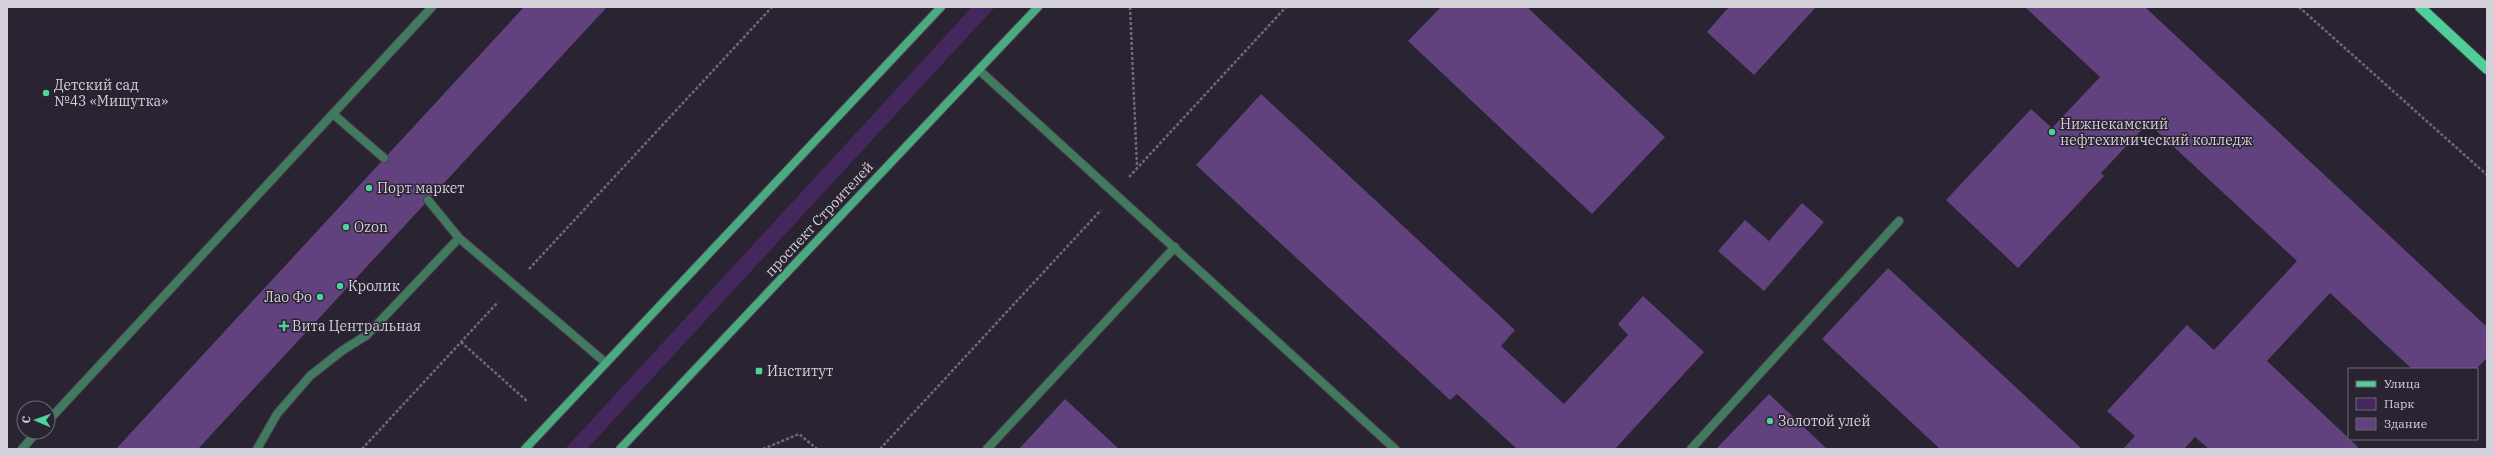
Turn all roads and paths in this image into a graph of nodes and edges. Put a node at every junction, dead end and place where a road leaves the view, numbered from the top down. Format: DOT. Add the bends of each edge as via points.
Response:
graph roads {
  1 [pos="432,7"];
  2 [pos="772,7"];
  3 [pos="941,7"];
  4 [pos="1038,7"];
  5 [pos="1130,7"];
  6 [pos="1286,7"];
  7 [pos="2299,7"];
  8 [pos="2420,7"];
  9 [pos="2487,69"];
  10 [pos="979,70"];
  11 [pos="333,114"];
  12 [pos="384,158"];
  13 [pos="1137,167"];
  14 [pos="2487,175"];
  15 [pos="1116,194"];
  16 [pos="428,200"];
  17 [pos="1899,221"];
  18 [pos="459,238"];
  19 [pos="1175,247"];
  20 [pos="514,285"];
  21 [pos="461,342"];
  22 [pos="606,363"];
  23 [pos="528,402"];
  24 [pos="56,412"];
  25 [pos="30,440"];
  26 [pos="22,449"];
  27 [pos="257,449"];
  28 [pos="362,449"];
  29 [pos="525,449"];
  30 [pos="620,449"];
  31 [pos="763,449"];
  32 [pos="818,449"];
  33 [pos="880,449"];
  34 [pos="987,449"];
  35 [pos="1394,449"];
  36 [pos="1691,449"];
  1 -- 11 [label="lane"];
  2 -- 20 [label="path"];
  3 -- 22 [label="main road"];
  4 -- 10 [label="main road, проспект Строителей"];
  5 -- 13 [label="path"];
  6 -- 13 [label="path"];
  7 -- 14 [label="path"];
  8 -- 9 [label="main road"];
  10 -- 15 [label="lane"];
  10 -- 30 [label="main road, проспект Строителей"];
  11 -- 12 [label="lane"];
  11 -- 24 [label="lane"];
  13 -- 15 [label="path"];
  15 -- 19 [label="lane"];
  15 -- 33 [label="path"];
  16 -- 18 [label="lane"];
  17 -- 36 [label="lane"];
  18 -- 20 [label="lane"];
  18 -- 27 [label="lane" via="367,335 310,376 277,414"];
  19 -- 34 [label="lane"];
  19 -- 35 [label="lane"];
  20 -- 21 [label="path"];
  20 -- 22 [label="lane"];
  21 -- 23 [label="path"];
  21 -- 28 [label="path"];
  22 -- 29 [label="main road"];
  25 -- 26 [label="lane"];
  31 -- 32 [label="path" via="799,434"];
}
